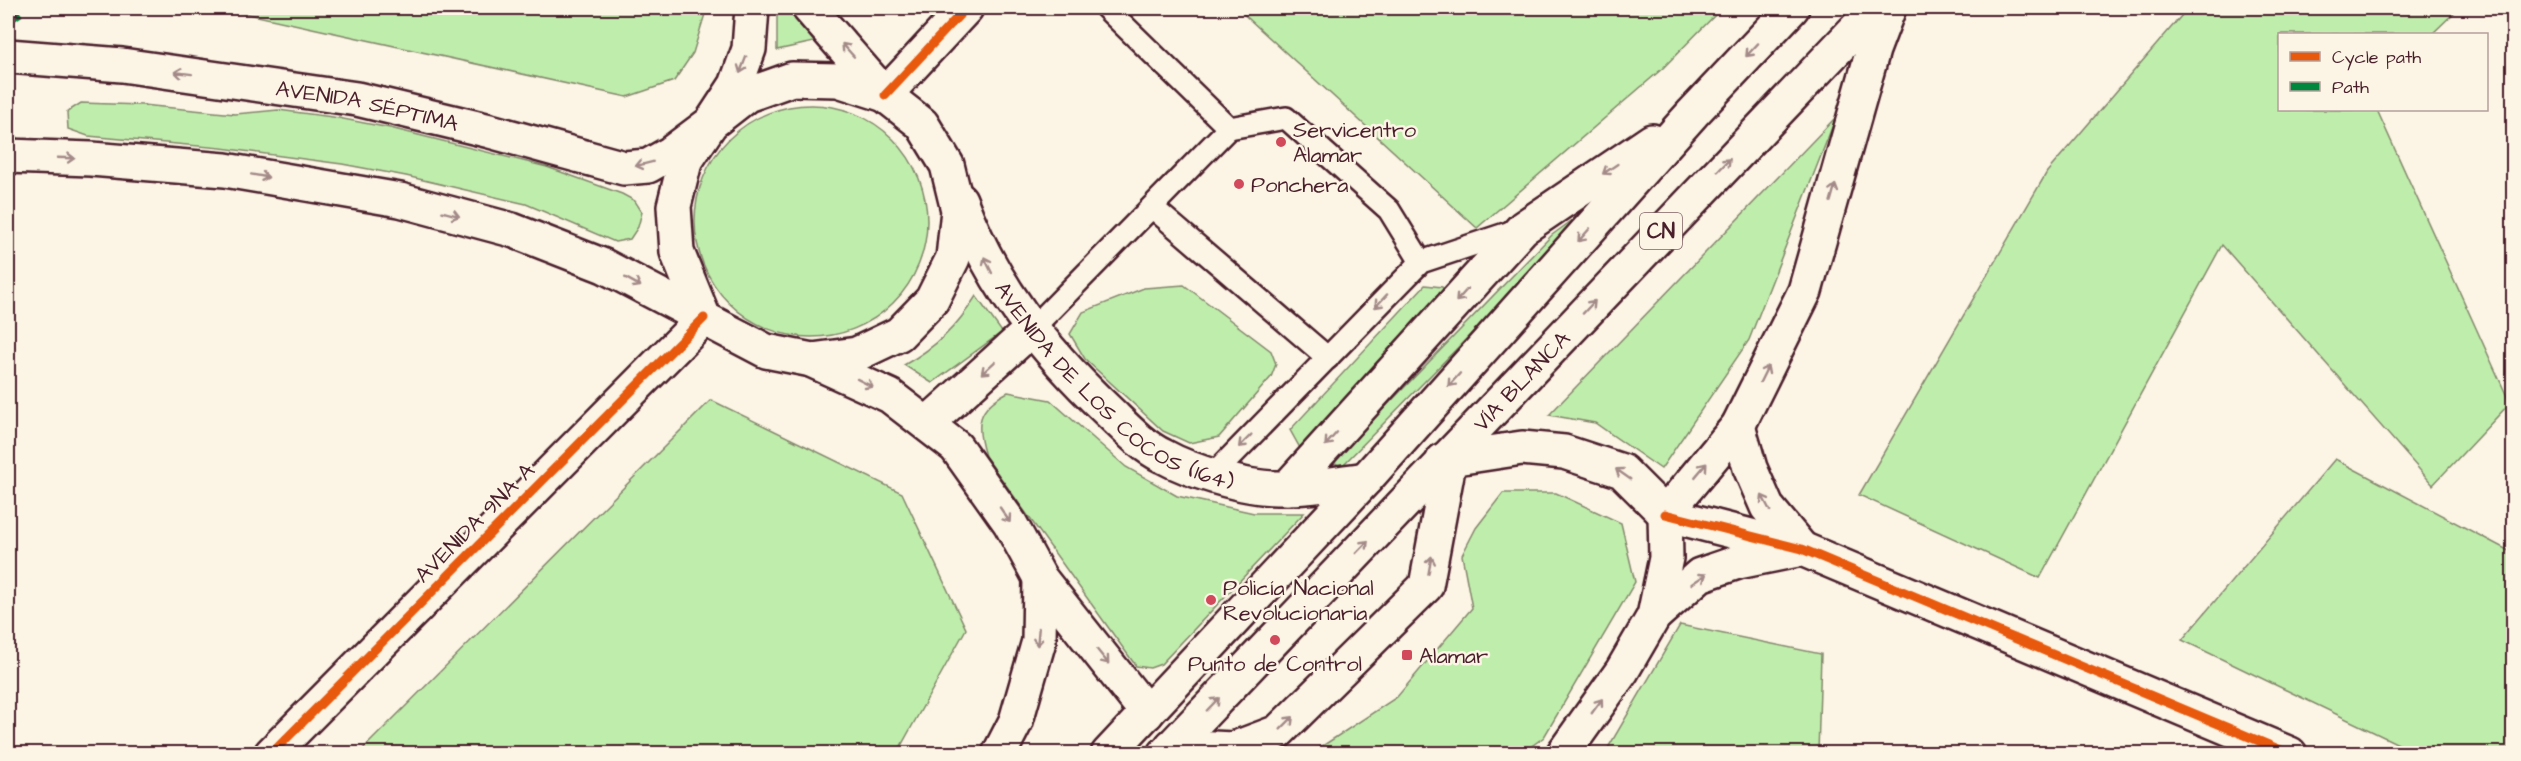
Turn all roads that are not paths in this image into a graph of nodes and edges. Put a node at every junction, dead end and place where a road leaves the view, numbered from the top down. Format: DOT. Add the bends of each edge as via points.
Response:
graph roads {
  1 [pos="752,8"];
  2 [pos="809,8"];
  3 [pos="966,8"];
  4 [pos="1106,8"];
  5 [pos="1792,8"];
  6 [pos="1876,8"];
  7 [pos="1889,8"];
  8 [pos="8,56"];
  9 [pos="885,95"];
  10 [pos="1693,113"];
  11 [pos="711,123"];
  12 [pos="1229,128"];
  13 [pos="8,156"];
  14 [pos="947,165"];
  15 [pos="1152,207"];
  16 [pos="1523,228"];
  17 [pos="1421,262"];
  18 [pos="704,318"];
  19 [pos="1032,329"];
  20 [pos="1328,358"];
  21 [pos="812,360"];
  22 [pos="928,423"];
  23 [pos="1738,426"];
  24 [pos="1450,458"];
  25 [pos="1212,476"];
  26 [pos="1366,479"];
  27 [pos="1287,488"];
  28 [pos="1665,514"];
  29 [pos="1802,549"];
  30 [pos="1040,578"];
  31 [pos="1654,616"];
  32 [pos="1147,713"];
  33 [pos="1173,751"];
  34 [pos="271,753"];
  35 [pos="999,753"];
  36 [pos="1108,753"];
  37 [pos="1563,753"];
  38 [pos="2289,753"];
  1 -- 11 [label="main road, one-way" via="749,49 736,85"];
  9 -- 2 [label="main road, one-way"];
  3 -- 9 [label="main road"];
  4 -- 12 [label="lane"];
  5 -- 10 [label="main road, CN, one-way"];
  24 -- 6 [label="main road, VÍA BLANCA / CN, one-way" via="1601,294"];
  23 -- 7 [label="main road, one-way" via="1805,291 1873,50"];
  11 -- 8 [label="main road, AVENIDA SÉPTIMA, one-way" via="648,166 624,168 357,99 122,65"];
  9 -- 11 [label="main road, AVENIDA SÉPTIMA" via="838,80 792,79 747,95"];
  9 -- 14 [label="main road" via="922,124"];
  10 -- 16 [label="main road, one-way"];
  10 -- 26 [label="main road, CN, one-way"];
  11 -- 18 [label="main road" via="686,162 674,206 677,252"];
  12 -- 15 [label="lane"];
  12 -- 17 [label="lane" via="1286,118 1389,210"];
  13 -- 18 [label="main road, one-way" via="225,170 400,201 512,230 604,266"];
  19 -- 14 [label="main road, AVENIDA DE LOS COCOS (164), one-way" via="992,273"];
  14 -- 21 [label="main road" via="958,210 952,258 932,300 899,334 857,354"];
  15 -- 19 [label="lane"];
  15 -- 20 [label="lane"];
  16 -- 17 [label="lane"];
  16 -- 27 [label="main road, one-way"];
  17 -- 20 [label="lane, one-way"];
  18 -- 21 [label="main road" via="766,351"];
  18 -- 34 [label="main road, AVENIDA 9NA A"];
  19 -- 22 [label="main road, one-way"];
  19 -- 25 [label="main road, AVENIDA DE LOS COCOS (164)" via="1064,369 1126,428 1162,456"];
  20 -- 25 [label="lane, one-way"];
  21 -- 22 [label="main road, one-way" via="890,396"];
  22 -- 30 [label="main road, one-way" via="956,447 980,479"];
  28 -- 23 [label="main road, one-way"];
  29 -- 23 [label="main road, one-way" via="1767,507"];
  24 -- 26 [label="main road, AVENIDA DE LOS COCOS (164)" via="1410,474"];
  28 -- 24 [label="main road, one-way" via="1622,471 1564,452 1522,448"];
  33 -- 24 [label="main road, VÍA BLANCA / CN, one-way"];
  33 -- 24 [label="main road, one-way" via="1233,749 1278,732 1426,586"];
  25 -- 27 [label="main road, AVENIDA DE LOS COCOS (164)"];
  26 -- 27 [label="main road, AVENIDA DE LOS COCOS (164)"];
  26 -- 32 [label="main road, CN"];
  28 -- 29 [label="main road"];
  28 -- 31 [label="main road" via="1666,558"];
  31 -- 29 [label="main road, one-way" via="1700,575 1738,562"];
  29 -- 38 [label="main road"];
  30 -- 32 [label="main road, one-way"];
  30 -- 35 [label="main road, one-way" via="1039,641 1016,721"];
  37 -- 31 [label="main road, one-way" via="1622,671"];
  32 -- 33 [label="main road"];
  32 -- 36 [label="main road, CN"];
}
